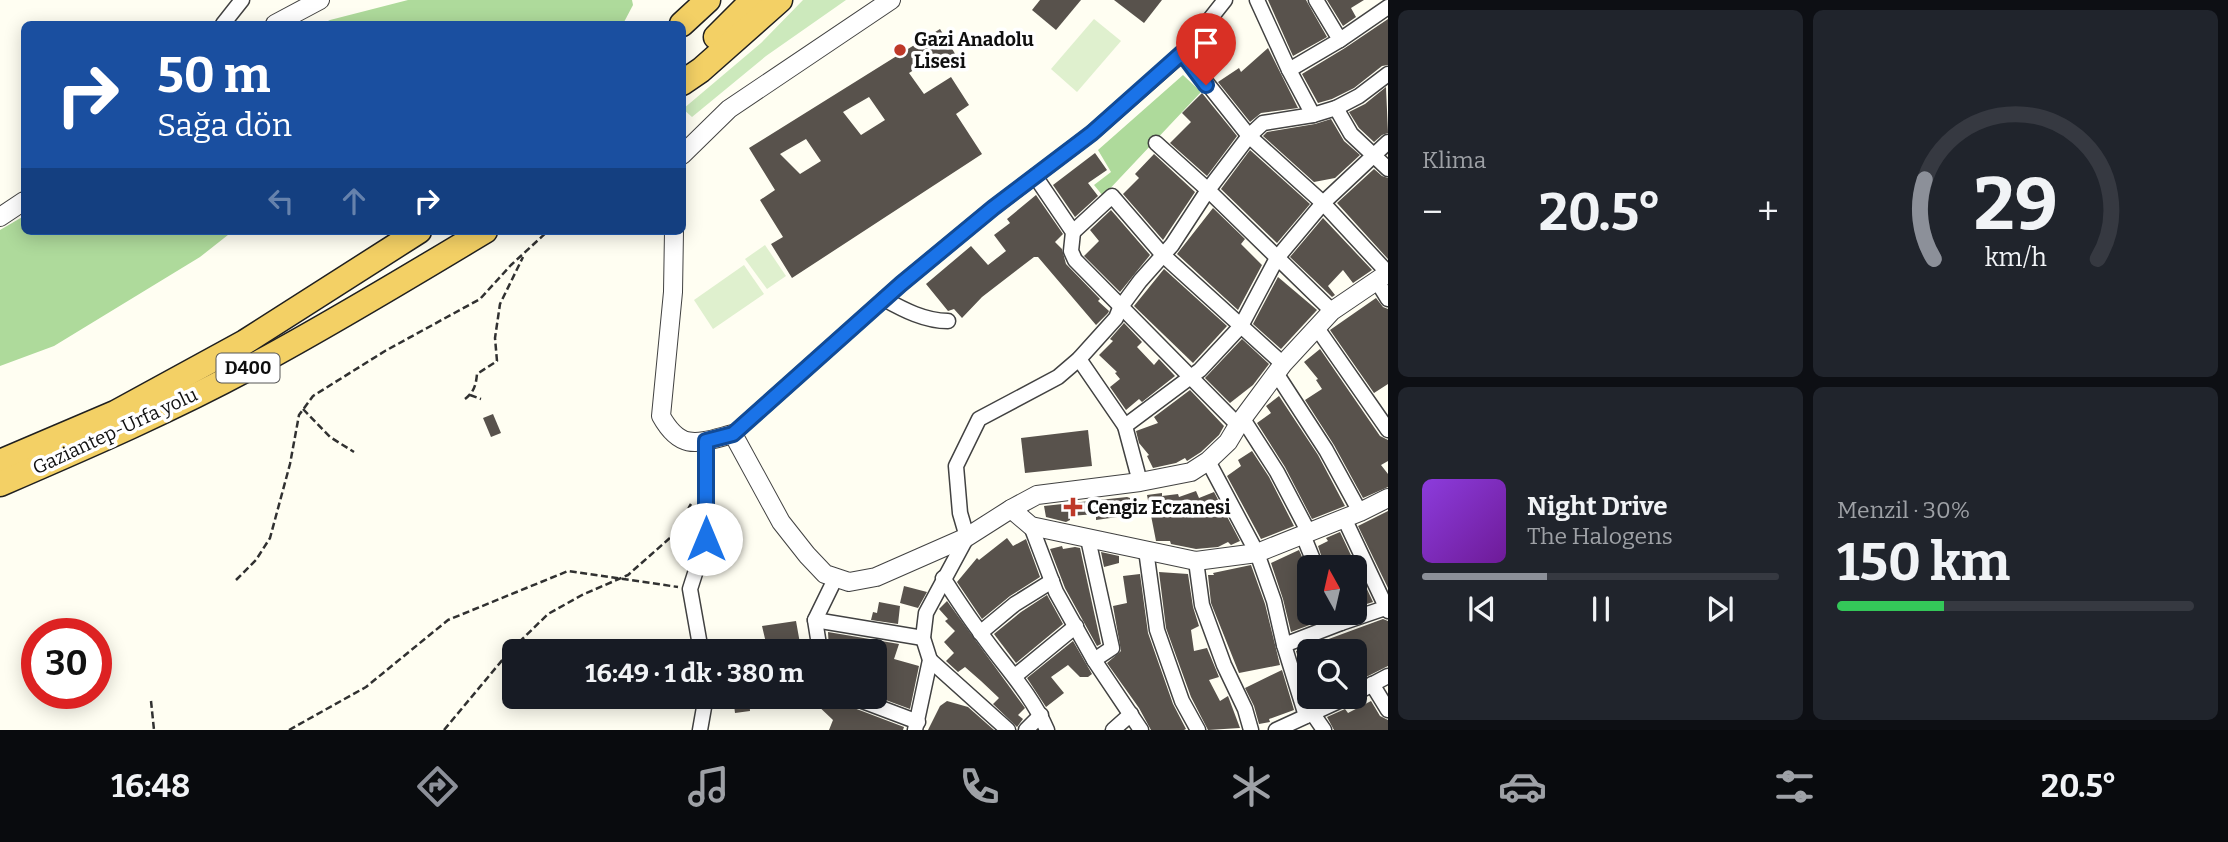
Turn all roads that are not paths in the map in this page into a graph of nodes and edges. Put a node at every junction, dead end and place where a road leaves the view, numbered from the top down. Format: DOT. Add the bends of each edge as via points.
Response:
graph roads {
  1 [pos="242,0"];
  2 [pos="320,0"];
  3 [pos="708,0"];
  4 [pos="753,0"];
  5 [pos="780,0"];
  6 [pos="891,0"];
  7 [pos="1225,0"];
  8 [pos="1257,0"];
  9 [pos="1316,0"];
  10 [pos="1383,6"];
  11 [pos="225,21"];
  12 [pos="281,21"];
  13 [pos="685,21"];
  14 [pos="1340,40"];
  15 [pos="1182,53"];
  16 [pos="686,66"];
  17 [pos="1289,71"];
  18 [pos="1388,74"];
  19 [pos="686,80"];
  20 [pos="1336,108"];
  21 [pos="1313,115"];
  22 [pos="1250,136"];
  23 [pos="1388,142"];
  24 [pos="1156,143"];
  25 [pos="686,151"];
  26 [pos="1374,155"];
  27 [pos="1388,169"];
  28 [pos="1035,176"];
  29 [pos="1208,190"];
  30 [pos="21,203"];
  31 [pos="1323,203"];
  32 [pos="0,217"];
  33 [pos="1073,232"];
  34 [pos="413,235"];
  35 [pos="478,235"];
  36 [pos="674,235"];
  37 [pos="1163,255"];
  38 [pos="1277,258"];
  39 [pos="1384,276"];
  40 [pos="884,299"];
  41 [pos="1388,299"];
  42 [pos="1120,308"];
  43 [pos="1332,311"];
  44 [pos="948,321"];
  45 [pos="1241,326"];
  46 [pos="1317,328"];
  47 [pos="1079,359"];
  48 [pos="1279,369"];
  49 [pos="1192,378"];
  50 [pos="1240,422"];
  51 [pos="1125,426"];
  52 [pos="1388,430"];
  53 [pos="733,434"];
  54 [pos="706,441"];
  55 [pos="1208,461"];
  56 [pos="0,462"];
  57 [pos="706,481"];
  58 [pos="1140,482"];
  59 [pos="0,484"];
  60 [pos="1388,498"];
  61 [pos="1011,509"];
  62 [pos="1352,515"];
  63 [pos="1031,526"];
  64 [pos="1306,534"];
  65 [pos="967,537"];
  66 [pos="1088,539"];
  67 [pos="1146,550"];
  68 [pos="1256,553"];
  69 [pos="1312,555"];
  70 [pos="1196,561"];
  71 [pos="836,577"];
  72 [pos="943,578"];
  73 [pos="1052,581"];
  74 [pos="1387,609"];
  75 [pos="1367,613"];
  76 [pos="816,620"];
  77 [pos="1324,625"];
  78 [pos="1076,626"];
  79 [pos="980,633"];
  80 [pos="923,638"];
  81 [pos="699,639"];
  82 [pos="818,639"];
  83 [pos="1284,645"];
  84 [pos="930,660"];
  85 [pos="1094,660"];
  86 [pos="1015,676"];
  87 [pos="1388,676"];
  88 [pos="1372,684"];
  89 [pos="1367,687"];
  90 [pos="704,709"];
  91 [pos="878,709"];
  92 [pos="1323,709"];
  93 [pos="1388,710"];
  94 [pos="1131,714"];
  95 [pos="1041,715"];
  96 [pos="1310,715"];
  97 [pos="917,726"];
  98 [pos="700,730"];
  99 [pos="1008,730"];
  100 [pos="1026,730"];
  101 [pos="1047,730"];
  102 [pos="1113,730"];
  103 [pos="1141,730"];
  104 [pos="1198,730"];
  105 [pos="1251,730"];
  106 [pos="1276,730"];
  107 [pos="1324,730"];
  1 -- 11 [label="street"];
  2 -- 12 [label="street"];
  3 -- 13 [label="highway"];
  4 -- 16 [label="highway"];
  5 -- 19 [label="highway"];
  6 -- 25 [label="street" via="729,109"];
  7 -- 15 [label="street"];
  8 -- 17 [label="street"];
  9 -- 14 [label="street"];
  10 -- 14 [label="street"];
  14 -- 17 [label="street"];
  15 -- 22 [label="street"];
  15 -- 28 [label="street" via="1092,133"];
  17 -- 21 [label="street"];
  18 -- 20 [label="street"];
  20 -- 21 [label="street"];
  20 -- 26 [label="street" via="1352,134"];
  21 -- 22 [label="street" via="1263,124"];
  22 -- 29 [label="street"];
  22 -- 31 [label="street"];
  23 -- 26 [label="street"];
  24 -- 29 [label="street"];
  26 -- 27 [label="street"];
  26 -- 31 [label="street"];
  28 -- 33 [label="street"];
  28 -- 40 [label="street"];
  29 -- 37 [label="street"];
  29 -- 38 [label="street"];
  30 -- 32 [label="street"];
  31 -- 38 [label="street"];
  31 -- 39 [label="street"];
  33 -- 37 [label="street" via="1112,197"];
  33 -- 42 [label="street" via="1075,260"];
  34 -- 56 [label="highway, Gaziantep-Urfa yolu / D400" via="233,349 115,413"];
  35 -- 59 [label="highway, Gaziantep-Urfa yolu / D400" via="258,363 124,431"];
  36 -- 54 [label="street" via="661,416 670,433 691,443"];
  37 -- 42 [label="street"];
  37 -- 45 [label="street"];
  38 -- 43 [label="street"];
  38 -- 45 [label="street"];
  39 -- 41 [label="street"];
  39 -- 43 [label="street"];
  40 -- 44 [label="street" via="908,312"];
  40 -- 53 [label="street"];
  42 -- 47 [label="street"];
  42 -- 49 [label="street"];
  43 -- 46 [label="street"];
  45 -- 48 [label="street"];
  45 -- 49 [label="street"];
  46 -- 48 [label="street"];
  46 -- 52 [label="street"];
  47 -- 51 [label="street"];
  47 -- 65 [label="street" via="1058,377 979,419 956,466"];
  48 -- 50 [label="street"];
  48 -- 62 [label="street" via="1326,450"];
  49 -- 50 [label="street"];
  49 -- 51 [label="street"];
  50 -- 55 [label="street"];
  50 -- 64 [label="street" via="1277,472"];
  51 -- 58 [label="street"];
  53 -- 54 [label="street"];
  53 -- 71 [label="street" via="781,522 816,564"];
  54 -- 57 [label="street"];
  54 -- 81 [label="street" via="706,539 690,589"];
  55 -- 58 [label="street" via="1191,472"];
  55 -- 68 [label="street"];
  58 -- 61 [label="street" via="1037,495"];
  60 -- 62 [label="street"];
  61 -- 63 [label="street"];
  61 -- 65 [label="street"];
  62 -- 64 [label="street"];
  62 -- 74 [label="street"];
  63 -- 66 [label="street"];
  63 -- 73 [label="street"];
  64 -- 68 [label="street"];
  64 -- 69 [label="street"];
  65 -- 71 [label="street" via="876,577 849,582"];
  65 -- 72 [label="street"];
  66 -- 67 [label="street"];
  66 -- 85 [label="street" via="1112,648"];
  67 -- 70 [label="street"];
  67 -- 104 [label="street" via="1157,630 1182,701"];
  68 -- 70 [label="street"];
  68 -- 83 [label="street"];
  70 -- 105 [label="street" via="1202,605"];
  71 -- 76 [label="street"];
  72 -- 79 [label="street"];
  72 -- 80 [label="street" via="926,613"];
  73 -- 78 [label="street"];
  73 -- 79 [label="street"];
  74 -- 75 [label="street"];
  76 -- 80 [label="street"];
  76 -- 82 [label="street"];
  77 -- 83 [label="street"];
  78 -- 85 [label="street"];
  78 -- 86 [label="street"];
  79 -- 86 [label="street"];
  80 -- 84 [label="street"];
  83 -- 96 [label="street"];
  84 -- 97 [label="street"];
  84 -- 99 [label="street"];
  85 -- 94 [label="street"];
  86 -- 95 [label="street"];
  87 -- 88 [label="street"];
  88 -- 89 [label="street"];
  88 -- 93 [label="street"];
  90 -- 98 [label="street"];
  91 -- 97 [label="street"];
  92 -- 96 [label="street"];
  94 -- 102 [label="street"];
  94 -- 103 [label="street"];
  95 -- 100 [label="street"];
  95 -- 101 [label="street"];
  96 -- 106 [label="street"];
  96 -- 107 [label="street"];
}
